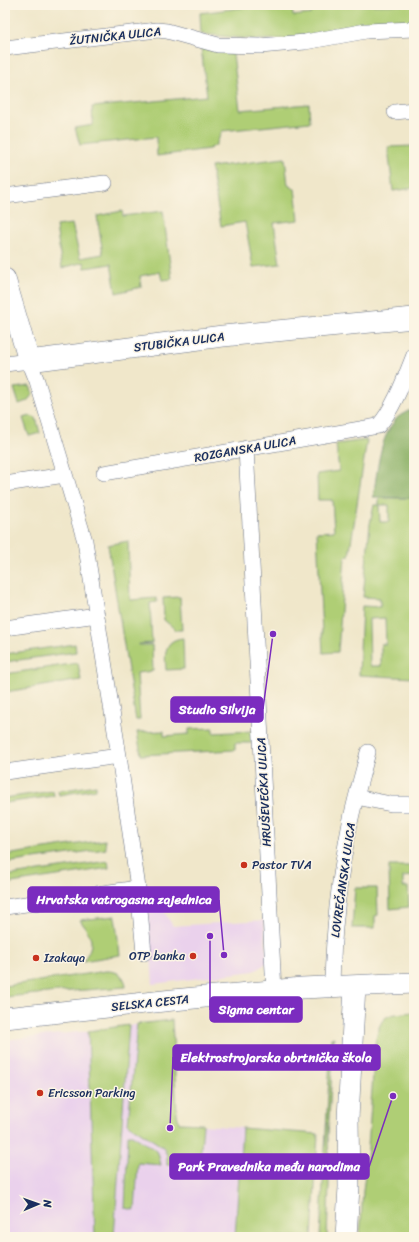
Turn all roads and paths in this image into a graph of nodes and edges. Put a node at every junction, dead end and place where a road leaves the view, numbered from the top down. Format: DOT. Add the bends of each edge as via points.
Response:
graph roads {
  1 [pos="414,29"];
  2 [pos="5,48"];
  3 [pos="414,110"];
  4 [pos="395,112"];
  5 [pos="105,183"];
  6 [pos="5,196"];
  7 [pos="5,279"];
  8 [pos="414,318"];
  9 [pos="414,355"];
  10 [pos="29,361"];
  11 [pos="5,364"];
  12 [pos="246,448"];
  13 [pos="104,473"];
  14 [pos="65,475"];
  15 [pos="5,484"];
  16 [pos="96,615"];
  17 [pos="5,628"];
  18 [pos="368,752"];
  19 [pos="119,756"];
  20 [pos="5,772"];
  21 [pos="356,797"];
  22 [pos="414,804"];
  23 [pos="138,888"];
  24 [pos="5,907"];
  25 [pos="144,953"];
  26 [pos="414,983"];
  27 [pos="355,986"];
  28 [pos="332,987"];
  29 [pos="274,991"];
  30 [pos="5,1018"];
  31 [pos="346,1237"];
  1 -- 2 [label="street, ŽUTNIČKA ULICA" via="366,32 260,46 218,45 157,30"];
  3 -- 4 [label="street"];
  5 -- 6 [label="street"];
  7 -- 10 [label="street"];
  8 -- 10 [label="street, STUBIČKA ULICA" via="223,336"];
  9 -- 12 [label="street, ROZGANSKA ULICA" via="384,419 378,426"];
  10 -- 11 [label="street"];
  10 -- 14 [label="street"];
  12 -- 13 [label="street, ROZGANSKA ULICA"];
  12 -- 29 [label="street, HRUŠEVEČKA ULICA"];
  14 -- 15 [label="street"];
  14 -- 16 [label="street" via="85,541"];
  16 -- 17 [label="street"];
  16 -- 19 [label="street"];
  18 -- 21 [label="street, LOVREČANSKA ULICA"];
  19 -- 20 [label="street"];
  19 -- 23 [label="street"];
  21 -- 22 [label="street" via="391,804"];
  21 -- 28 [label="street, LOVREČANSKA ULICA" via="342,867"];
  23 -- 24 [label="street"];
  23 -- 25 [label="street"];
  26 -- 27 [label="street, SELSKA CESTA"];
  27 -- 28 [label="street, SELSKA CESTA"];
  27 -- 31 [label="street" via="348,1118 349,1187"];
  28 -- 29 [label="street, SELSKA CESTA"];
  29 -- 30 [label="street, SELSKA CESTA"];
}
